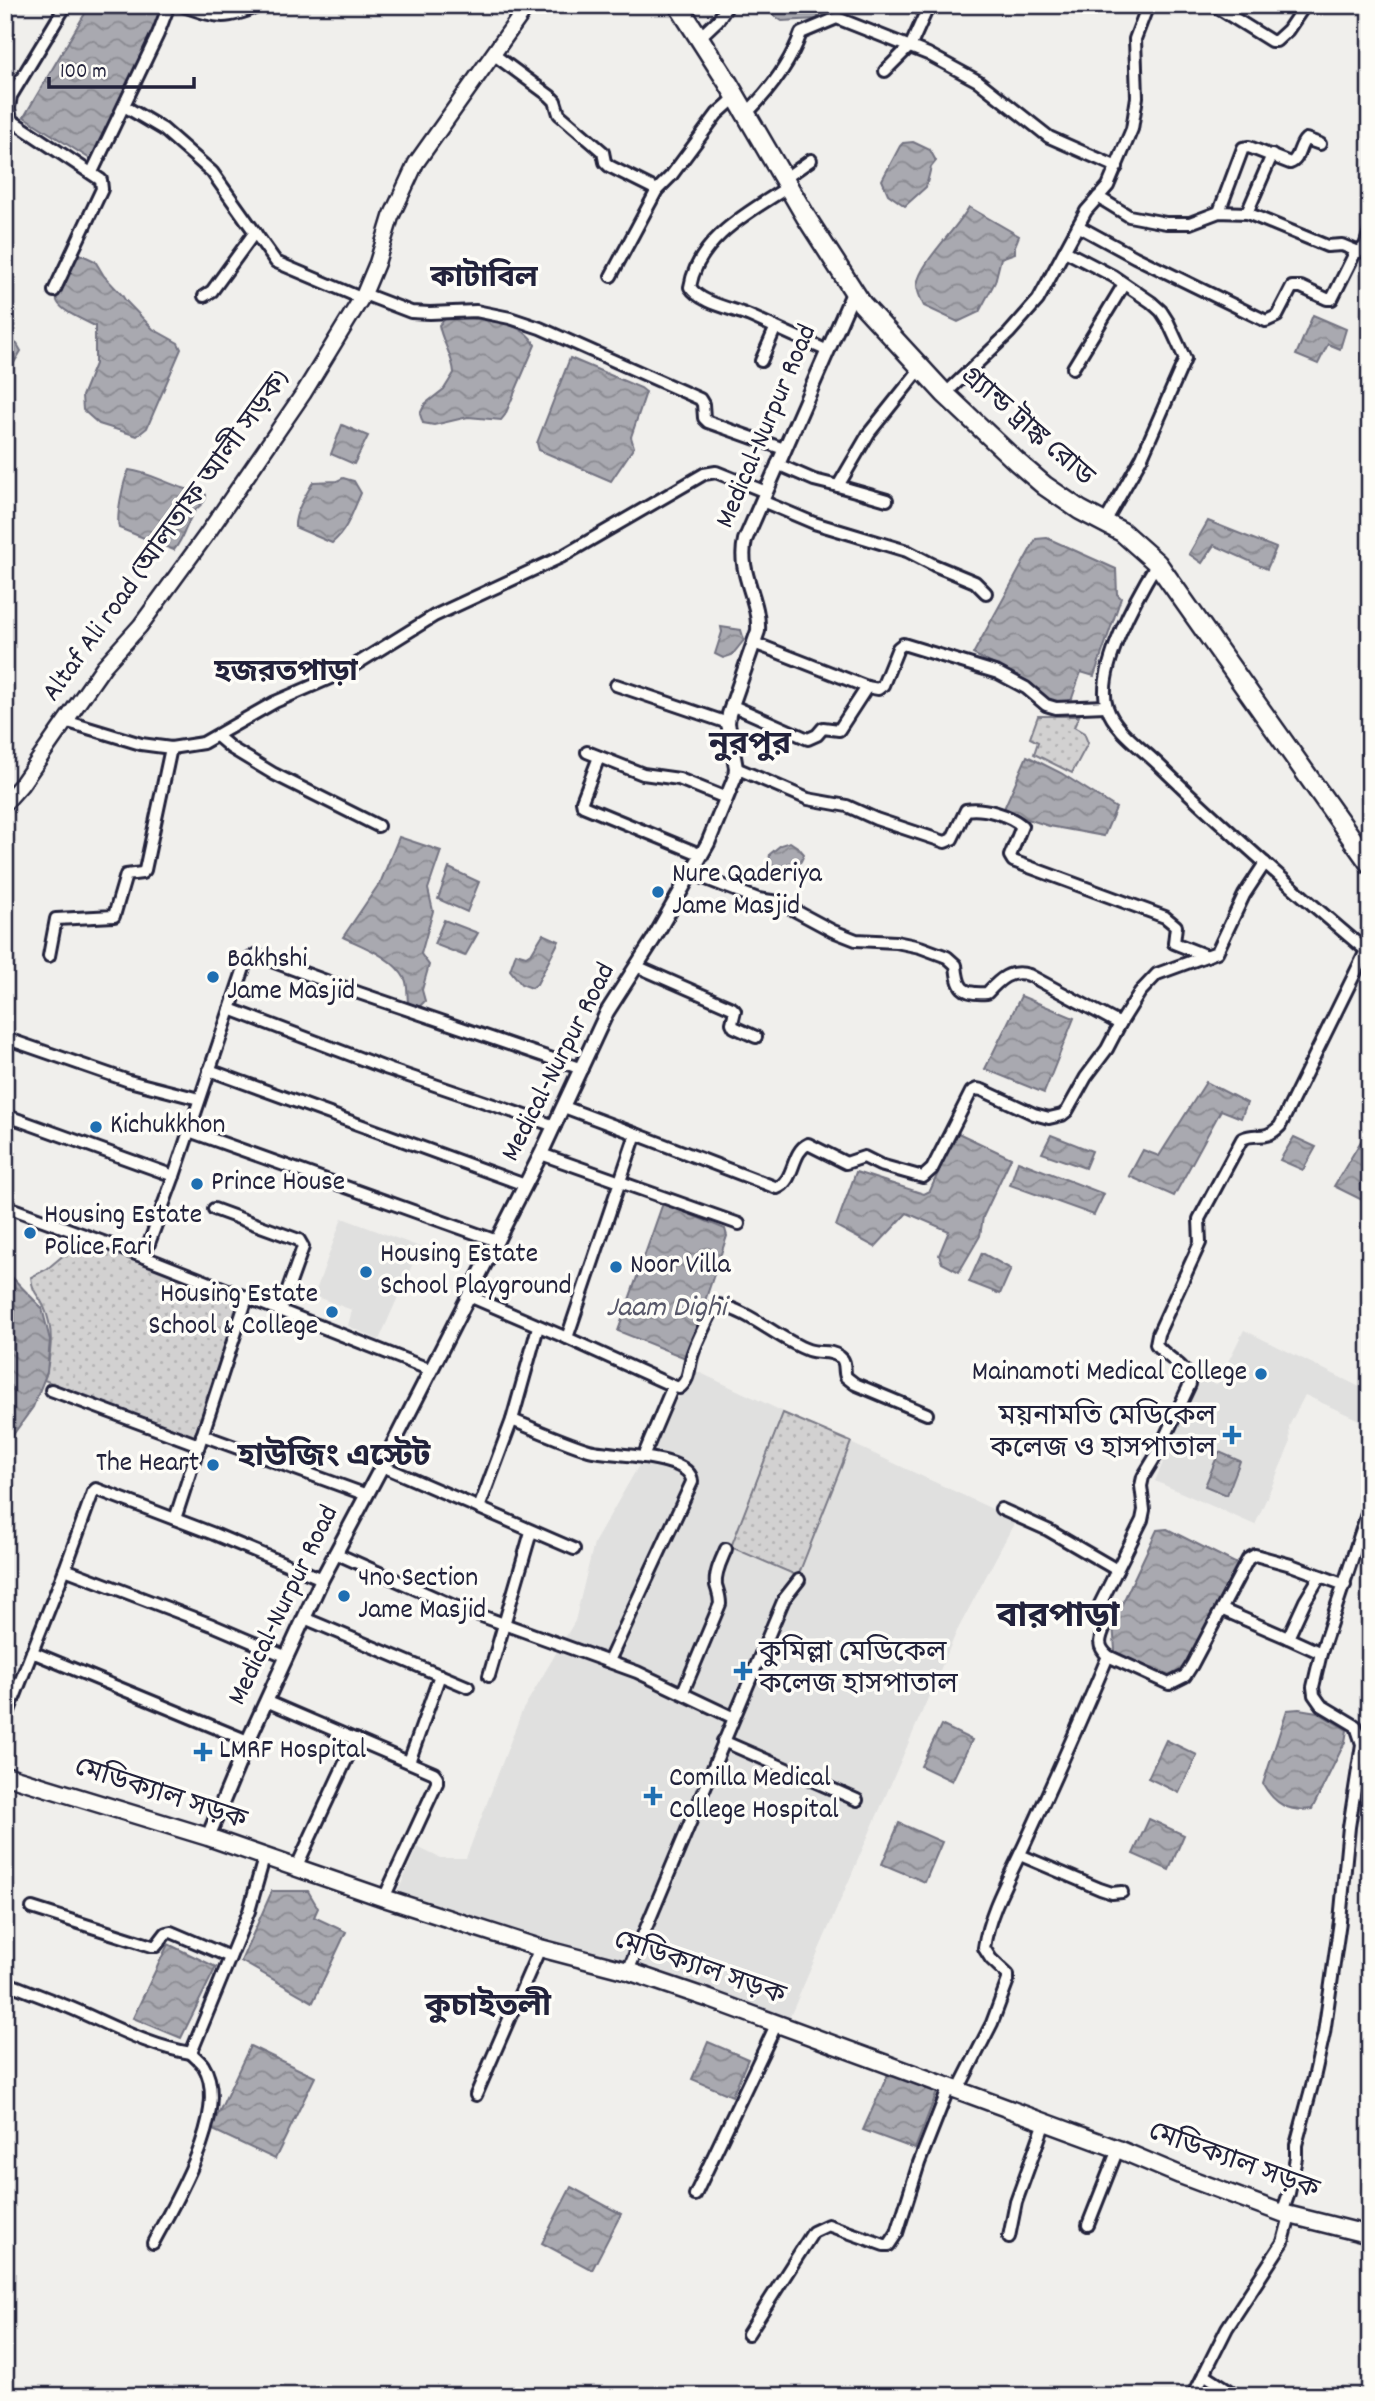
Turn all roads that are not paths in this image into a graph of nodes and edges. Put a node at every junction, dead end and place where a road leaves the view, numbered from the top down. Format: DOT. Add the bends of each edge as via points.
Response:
graph roads {
  1 [pos="66,5"];
  2 [pos="169,5"];
  3 [pos="180,5"];
  4 [pos="262,5"];
  5 [pos="528,5"];
  6 [pos="678,5"];
  7 [pos="728,5"];
  8 [pos="929,5"];
  9 [pos="1213,5"];
  10 [pos="1305,5"];
  11 [pos="1147,6"];
  12 [pos="700,37"];
  13 [pos="911,45"];
  14 [pos="493,54"];
  15 [pos="885,71"];
  16 [pos="737,96"];
  17 [pos="124,106"];
  18 [pos="747,113"];
  19 [pos="1320,144"];
  20 [pos="1272,155"];
  21 [pos="811,160"];
  22 [pos="1117,167"];
  23 [pos="92,172"];
  24 [pos="786,183"];
  25 [pos="657,190"];
  26 [pos="1098,197"];
  27 [pos="1219,212"];
  28 [pos="1247,213"];
  29 [pos="1078,226"];
  30 [pos="1370,231"];
  31 [pos="255,232"];
  32 [pos="1065,251"];
  33 [pos="1356,251"];
  34 [pos="611,276"];
  35 [pos="1124,284"];
  36 [pos="54,291"];
  37 [pos="853,293"];
  38 [pos="204,296"];
  39 [pos="362,296"];
  40 [pos="775,328"];
  41 [pos="826,350"];
  42 [pos="761,361"];
  43 [pos="921,368"];
  44 [pos="1073,368"];
  45 [pos="945,394"];
  46 [pos="784,449"];
  47 [pos="778,464"];
  48 [pos="838,486"];
  49 [pos="764,497"];
  50 [pos="887,500"];
  51 [pos="1105,522"];
  52 [pos="1157,564"];
  53 [pos="986,593"];
  54 [pos="754,643"];
  55 [pos="616,685"];
  56 [pos="867,687"];
  57 [pos="731,705"];
  58 [pos="1106,706"];
  59 [pos="65,721"];
  60 [pos="728,723"];
  61 [pos="217,736"];
  62 [pos="171,748"];
  63 [pos="587,752"];
  64 [pos="599,757"];
  65 [pos="736,768"];
  66 [pos="726,798"];
  67 [pos="5,803"];
  68 [pos="378,826"];
  69 [pos="702,855"];
  70 [pos="1265,863"];
  71 [pos="1370,864"];
  72 [pos="691,873"];
  73 [pos="1367,947"];
  74 [pos="49,956"];
  75 [pos="1207,956"];
  76 [pos="636,966"];
  77 [pos="230,1009"];
  78 [pos="1120,1024"];
  79 [pos="756,1037"];
  80 [pos="5,1038"];
  81 [pos="582,1069"];
  82 [pos="209,1070"];
  83 [pos="200,1099"];
  84 [pos="564,1107"];
  85 [pos="5,1115"];
  86 [pos="555,1126"];
  87 [pos="189,1131"];
  88 [pos="636,1133"];
  89 [pos="541,1154"];
  90 [pos="174,1176"];
  91 [pos="620,1181"];
  92 [pos="526,1185"];
  93 [pos="5,1206"];
  94 [pos="214,1209"];
  95 [pos="739,1224"];
  96 [pos="497,1241"];
  97 [pos="144,1257"];
  98 [pos="469,1296"];
  99 [pos="247,1298"];
  100 [pos="280,1311"];
  101 [pos="538,1327"];
  102 [pos="567,1338"];
  103 [pos="431,1370"];
  104 [pos="673,1387"];
  105 [pos="51,1390"];
  106 [pos="927,1414"];
  107 [pos="512,1420"];
  108 [pos="201,1440"];
  109 [pos="643,1457"];
  110 [pos="383,1466"];
  111 [pos="367,1495"];
  112 [pos="1370,1505"];
  113 [pos="479,1508"];
  114 [pos="1001,1509"];
  115 [pos="175,1519"];
  116 [pos="531,1532"];
  117 [pos="574,1549"];
  118 [pos="726,1549"];
  119 [pos="335,1553"];
  120 [pos="65,1569"];
  121 [pos="1117,1570"];
  122 [pos="1320,1576"];
  123 [pos="322,1579"];
  124 [pos="799,1580"];
  125 [pos="1345,1585"];
  126 [pos="1223,1610"];
  127 [pos="304,1618"];
  128 [pos="505,1624"];
  129 [pos="1288,1639"];
  130 [pos="32,1652"];
  131 [pos="1321,1653"];
  132 [pos="285,1656"];
  133 [pos="1108,1656"];
  134 [pos="609,1661"];
  135 [pos="440,1675"];
  136 [pos="489,1676"];
  137 [pos="468,1686"];
  138 [pos="683,1692"];
  139 [pos="266,1701"];
  140 [pos="732,1717"];
  141 [pos="5,1721"];
  142 [pos="356,1739"];
  143 [pos="247,1741"];
  144 [pos="723,1741"];
  145 [pos="409,1762"];
  146 [pos="5,1775"];
  147 [pos="857,1800"];
  148 [pos="208,1837"];
  149 [pos="1020,1855"];
  150 [pos="264,1858"];
  151 [pos="296,1868"];
  152 [pos="1122,1892"];
  153 [pos="384,1898"];
  154 [pos="32,1908"];
  155 [pos="540,1948"];
  156 [pos="230,1957"];
  157 [pos="628,1971"];
  158 [pos="5,1982"];
  159 [pos="777,2023"];
  160 [pos="191,2053"];
  161 [pos="953,2088"];
  162 [pos="476,2095"];
  163 [pos="1045,2122"];
  164 [pos="1118,2149"];
  165 [pos="695,2195"];
  166 [pos="1286,2214"];
  167 [pos="1088,2225"];
  168 [pos="1370,2235"];
  169 [pos="1009,2237"];
  170 [pos="153,2243"];
  171 [pos="748,2334"];
  172 [pos="1204,2374"];
  173 [pos="1193,2396"];
  174 [pos="1238,2396"];
  1 -- 23 [label="street" via="11,96 10,114 11,120"];
  2 -- 17 [label="street"];
  3 -- 4 [label="street" via="223,18"];
  5 -- 14 [label="main road, Altaf Ali road (আলতাফ আলী সড়ক)"];
  6 -- 12 [label="highway, গ্র্যান্ড ট্রাঙ্ক রোড"];
  7 -- 12 [label="street"];
  8 -- 13 [label="street"];
  9 -- 10 [label="street" via="1271,41 1289,30"];
  11 -- 22 [label="street" via="1135,39 1135,112"];
  12 -- 16 [label="highway, গ্র্যান্ড ট্রাঙ্ক রোড"];
  13 -- 15 [label="street"];
  13 -- 18 [label="street" via="831,18 801,33 773,84"];
  13 -- 22 [label="street" via="978,81 1049,137"];
  14 -- 25 [label="street" via="550,96 559,114 603,152 609,166"];
  14 -- 39 [label="main road, Altaf Ali road (আলতাফ আলী সড়ক)" via="413,170"];
  16 -- 18 [label="highway, গ্র্যান্ড ট্রাঙ্ক রোড"];
  16 -- 25 [label="street" via="717,114"];
  17 -- 23 [label="street"];
  17 -- 31 [label="street" via="163,129 212,172"];
  18 -- 24 [label="highway, গ্র্যান্ড ট্রাঙ্ক রোড"];
  19 -- 20 [label="street" via="1306,139 1290,163"];
  20 -- 27 [label="street" via="1243,148"];
  20 -- 28 [label="street"];
  21 -- 24 [label="street"];
  22 -- 26 [label="street"];
  23 -- 36 [label="street" via="101,180 102,189"];
  24 -- 37 [label="highway, গ্র্যান্ড ট্রাঙ্ক রোড"];
  24 -- 40 [label="street" via="726,230 702,258 690,283 692,291"];
  25 -- 34 [label="street"];
  26 -- 27 [label="street" via="1129,216 1166,223 1190,223"];
  26 -- 29 [label="street"];
  27 -- 28 [label="street"];
  28 -- 33 [label="street" via="1327,246 1342,245"];
  29 -- 32 [label="street"];
  29 -- 33 [label="street" via="1266,321 1278,316 1292,287 1332,299"];
  30 -- 33 [label="street" via="1362,250"];
  31 -- 38 [label="street"];
  31 -- 39 [label="street" via="281,266"];
  32 -- 35 [label="street"];
  32 -- 45 [label="street" via="1031,309"];
  35 -- 44 [label="street"];
  35 -- 51 [label="street" via="1161,311 1185,359 1142,457"];
  37 -- 41 [label="street, Medical-Nurpur Road"];
  37 -- 43 [label="highway, গ্র্যান্ড ট্রাঙ্ক রোড"];
  39 -- 46 [label="street" via="411,312 476,311 540,328 700,399 708,422"];
  39 -- 59 [label="main road, Altaf Ali road (আলতাফ আলী সড়ক)" via="310,384 207,534"];
  40 -- 41 [label="street"];
  40 -- 42 [label="street"];
  41 -- 46 [label="street, Medical-Nurpur Road"];
  43 -- 45 [label="highway, গ্র্যান্ড ট্রাঙ্ক রোড"];
  43 -- 48 [label="street" via="869,433"];
  45 -- 51 [label="highway, গ্র্যান্ড ট্রাঙ্ক রোড" via="1045,486"];
  46 -- 47 [label="street, Medical-Nurpur Road"];
  47 -- 48 [label="street"];
  47 -- 49 [label="street, Medical-Nurpur Road"];
  48 -- 50 [label="street"];
  49 -- 53 [label="street" via="814,523 907,551 975,582"];
  49 -- 54 [label="street, Medical-Nurpur Road" via="742,550 758,619"];
  49 -- 61 [label="street" via="716,472 704,474 561,557 434,616 352,667 275,702"];
  51 -- 52 [label="highway, গ্র্যান্ড ট্রাঙ্ক রোড"];
  52 -- 58 [label="street" via="1117,643"];
  52 -- 71 [label="highway, গ্র্যান্ড ট্রাঙ্ক রোড"];
  54 -- 56 [label="street"];
  54 -- 57 [label="street, Medical-Nurpur Road"];
  55 -- 60 [label="street"];
  56 -- 57 [label="street" via="842,728 823,728 812,739"];
  56 -- 58 [label="street" via="883,685 903,644 1014,681 1046,705"];
  57 -- 60 [label="street, Medical-Nurpur Road"];
  58 -- 70 [label="street" via="1121,729"];
  59 -- 62 [label="street"];
  59 -- 67 [label="main road, Altaf Ali road (আলতাফ আলী সড়ক)"];
  60 -- 65 [label="street, Medical-Nurpur Road"];
  61 -- 62 [label="street"];
  61 -- 68 [label="street" via="274,774"];
  62 -- 74 [label="street" via="145,870 126,875 114,916 56,919"];
  63 -- 64 [label="street"];
  64 -- 66 [label="street" via="643,774 679,779"];
  64 -- 69 [label="street" via="583,806"];
  65 -- 66 [label="street, Medical-Nurpur Road"];
  65 -- 75 [label="street" via="808,799 847,806 945,842 966,810 1009,818 1022,826 1010,856 1013,861 1165,917 1176,926 1174,943"];
  66 -- 69 [label="street, Medical-Nurpur Road"];
  69 -- 72 [label="street, Medical-Nurpur Road"];
  70 -- 73 [label="street"];
  70 -- 75 [label="street" via="1241,901 1223,944"];
  72 -- 76 [label="street, Medical-Nurpur Road"];
  72 -- 78 [label="street" via="758,899 779,902 856,940 931,950 956,965 962,989 987,993 1008,974 1019,972"];
  73 -- 121 [label="street" via="1280,1126 1271,1135 1242,1139 1199,1219 1200,1242 1156,1344 1185,1369 1190,1384 1143,1477 1142,1520"];
  75 -- 78 [label="street" via="1157,974"];
  76 -- 79 [label="street" via="732,1009 734,1027"];
  76 -- 81 [label="street, Medical-Nurpur Road" via="607,1012"];
  77 -- 81 [label="street" via="246,962 255,955"];
  77 -- 82 [label="street"];
  77 -- 86 [label="street"];
  78 -- 88 [label="street" via="1062,1115 1049,1118 982,1090 971,1092 932,1169 923,1177 863,1157 846,1163 808,1144 800,1150 785,1183 777,1188"];
  80 -- 83 [label="street" via="129,1081"];
  81 -- 84 [label="street, Medical-Nurpur Road"];
  82 -- 83 [label="street"];
  82 -- 92 [label="street"];
  83 -- 87 [label="street"];
  84 -- 86 [label="street, Medical-Nurpur Road"];
  84 -- 88 [label="street"];
  85 -- 90 [label="street"];
  86 -- 89 [label="street, Medical-Nurpur Road"];
  87 -- 90 [label="street"];
  87 -- 96 [label="street"];
  88 -- 91 [label="street"];
  89 -- 91 [label="street"];
  89 -- 92 [label="street, Medical-Nurpur Road"];
  90 -- 97 [label="street"];
  91 -- 95 [label="street"];
  91 -- 102 [label="street"];
  92 -- 96 [label="street, Medical-Nurpur Road"];
  93 -- 97 [label="street"];
  94 -- 100 [label="street" via="299,1240 303,1247"];
  96 -- 98 [label="street, Medical-Nurpur Road"];
  97 -- 99 [label="street"];
  98 -- 101 [label="street"];
  98 -- 103 [label="street, Medical-Nurpur Road"];
  99 -- 100 [label="street"];
  99 -- 108 [label="street"];
  100 -- 103 [label="street"];
  101 -- 102 [label="street"];
  101 -- 107 [label="street"];
  102 -- 104 [label="street"];
  103 -- 110 [label="street, Medical-Nurpur Road"];
  104 -- 106 [label="street" via="685,1383 692,1355 718,1305 808,1350 841,1357 846,1377 855,1384"];
  104 -- 109 [label="street"];
  105 -- 108 [label="street"];
  107 -- 109 [label="street" via="591,1451"];
  107 -- 113 [label="street"];
  108 -- 111 [label="street"];
  108 -- 115 [label="street"];
  109 -- 134 [label="street" via="689,1472 692,1482"];
  110 -- 111 [label="street, Medical-Nurpur Road"];
  110 -- 113 [label="street"];
  111 -- 119 [label="street, Medical-Nurpur Road"];
  112 -- 125 [label="street"];
  113 -- 116 [label="street"];
  114 -- 121 [label="street"];
  115 -- 120 [label="street" via="96,1489"];
  115 -- 123 [label="street"];
  116 -- 117 [label="street"];
  116 -- 128 [label="street"];
  118 -- 138 [label="street" via="716,1584 720,1604"];
  119 -- 123 [label="street, Medical-Nurpur Road"];
  119 -- 128 [label="street"];
  120 -- 130 [label="street"];
  120 -- 132 [label="street"];
  121 -- 133 [label="street" via="1098,1608 1105,1626 1100,1649"];
  122 -- 125 [label="street"];
  122 -- 126 [label="street" via="1255,1555 1248,1559"];
  122 -- 129 [label="street"];
  123 -- 127 [label="street, Medical-Nurpur Road"];
  124 -- 140 [label="street" via="791,1588"];
  125 -- 131 [label="street"];
  126 -- 129 [label="street"];
  126 -- 133 [label="street" via="1185,1676 1176,1682 1169,1684"];
  127 -- 132 [label="street, Medical-Nurpur Road"];
  127 -- 135 [label="street"];
  128 -- 134 [label="street"];
  128 -- 136 [label="street"];
  129 -- 131 [label="street"];
  130 -- 141 [label="street"];
  130 -- 143 [label="street"];
  131 -- 166 [label="street" via="1314,1695 1321,1705 1356,1726 1362,1738 1324,2033 1296,2145"];
  132 -- 139 [label="street, Medical-Nurpur Road"];
  133 -- 149 [label="street"];
  134 -- 138 [label="street"];
  135 -- 137 [label="street"];
  135 -- 145 [label="street"];
  138 -- 140 [label="street"];
  139 -- 142 [label="street"];
  139 -- 143 [label="street, Medical-Nurpur Road"];
  140 -- 144 [label="street"];
  142 -- 145 [label="street"];
  142 -- 151 [label="street"];
  143 -- 148 [label="street, Medical-Nurpur Road"];
  144 -- 147 [label="street"];
  144 -- 157 [label="street"];
  145 -- 153 [label="street" via="434,1773 437,1783"];
  146 -- 148 [label="main road, মেডিক্যাল সড়ক"];
  148 -- 150 [label="main road, মেডিক্যাল সড়ক"];
  149 -- 152 [label="street" via="1100,1889"];
  149 -- 161 [label="street" via="984,1948 1007,1975 1007,1987 992,2023"];
  150 -- 151 [label="main road, মেডিক্যাল সড়ক"];
  150 -- 156 [label="street"];
  151 -- 153 [label="main road, মেডিক্যাল সড়ক"];
  153 -- 155 [label="main road, মেডিক্যাল সড়ক"];
  154 -- 156 [label="street" via="152,1946 171,1932"];
  155 -- 157 [label="main road, মেডিক্যাল সড়ক"];
  155 -- 162 [label="street"];
  156 -- 160 [label="street"];
  157 -- 159 [label="main road, মেডিক্যাল সড়ক"];
  158 -- 160 [label="street" via="125,2034"];
  159 -- 161 [label="main road, মেডিক্যাল সড়ক"];
  159 -- 165 [label="street"];
  160 -- 170 [label="street" via="208,2078 208,2123 199,2154"];
  161 -- 163 [label="main road, মেডিক্যাল সড়ক"];
  161 -- 171 [label="street" via="919,2163 891,2242 884,2245 828,2225 813,2232"];
  163 -- 164 [label="main road, মেডিক্যাল সড়ক"];
  163 -- 169 [label="street" via="1016,2202"];
  164 -- 166 [label="main road, মেডিক্যাল সড়ক"];
  164 -- 167 [label="street"];
  166 -- 168 [label="main road, মেডিক্যাল সড়ক"];
  166 -- 172 [label="street" via="1283,2242 1227,2328"];
  172 -- 173 [label="street"];
  172 -- 174 [label="street"];
}
